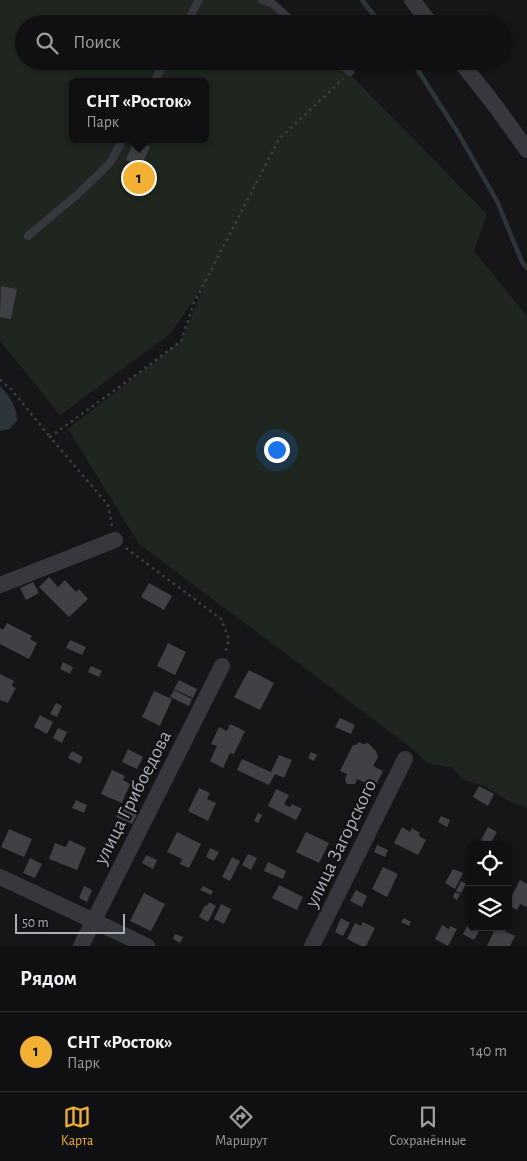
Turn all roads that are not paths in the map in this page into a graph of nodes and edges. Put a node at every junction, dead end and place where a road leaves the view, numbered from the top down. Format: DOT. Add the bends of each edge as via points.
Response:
graph roads {
  1 [pos="199,0"];
  2 [pos="262,0"];
  3 [pos="417,2"];
  4 [pos="191,15"];
  5 [pos="285,15"];
  6 [pos="425,15"];
  7 [pos="467,70"];
  8 [pos="120,143"];
  9 [pos="527,150"];
  10 [pos="28,236"];
  11 [pos="116,540"];
  12 [pos="0,585"];
  13 [pos="222,666"];
  14 [pos="405,759"];
  15 [pos="0,877"];
  16 [pos="94,921"];
  17 [pos="81,946"];
  18 [pos="147,946"];
  19 [pos="312,946"];
  1 -- 4 [label="lane"];
  2 -- 5 [label="lane" via="273,4"];
  3 -- 6 [label="street"];
  7 -- 9 [label="street"];
  8 -- 10 [label="lane" via="110,163"];
  11 -- 12 [label="street"];
  13 -- 16 [label="street, улица Грибоедова"];
  14 -- 19 [label="street, улица Загорского"];
  15 -- 16 [label="street"];
  16 -- 17 [label="street, улица Грибоедова"];
  16 -- 18 [label="street"];
}
